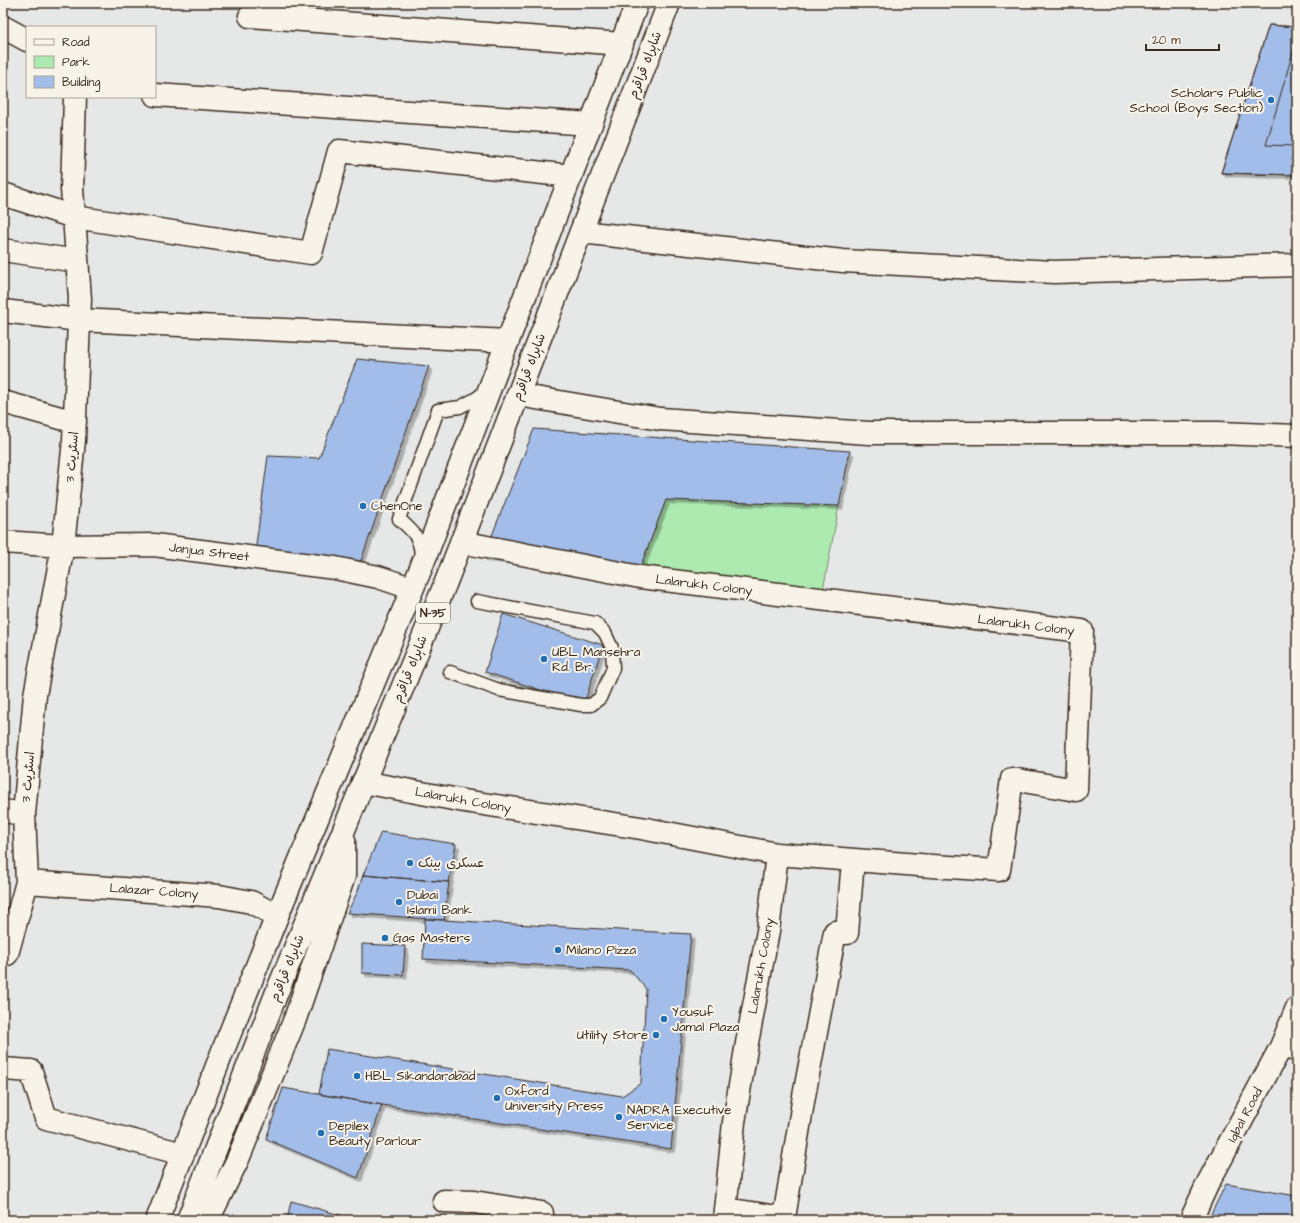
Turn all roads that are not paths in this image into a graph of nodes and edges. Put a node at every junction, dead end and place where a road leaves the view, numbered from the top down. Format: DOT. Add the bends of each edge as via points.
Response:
graph roads {
  1 [pos="637,3"];
  2 [pos="669,3"];
  3 [pos="250,16"];
  4 [pos="3,26"];
  5 [pos="26,39"];
  6 [pos="622,44"];
  7 [pos="156,95"];
  8 [pos="75,98"];
  9 [pos="591,124"];
  10 [pos="571,176"];
  11 [pos="3,194"];
  12 [pos="74,216"];
  13 [pos="581,232"];
  14 [pos="3,250"];
  15 [pos="77,261"];
  16 [pos="1297,265"];
  17 [pos="3,311"];
  18 [pos="79,320"];
  19 [pos="508,341"];
  20 [pos="489,390"];
  21 [pos="518,395"];
  22 [pos="3,402"];
  23 [pos="74,422"];
  24 [pos="1297,436"];
  25 [pos="3,542"];
  26 [pos="461,542"];
  27 [pos="63,546"];
  28 [pos="421,568"];
  29 [pos="411,588"];
  30 [pos="477,601"];
  31 [pos="450,672"];
  32 [pos="363,782"];
  33 [pos="3,811"];
  34 [pos="24,814"];
  35 [pos="343,831"];
  36 [pos="777,854"];
  37 [pos="852,860"];
  38 [pos="27,882"];
  39 [pos="277,916"];
  40 [pos="3,954"];
  41 [pos="1297,1008"];
  42 [pos="229,1035"];
  43 [pos="1289,1048"];
  44 [pos="255,1049"];
  45 [pos="3,1069"];
  46 [pos="183,1154"];
  47 [pos="444,1201"];
  48 [pos="724,1215"];
  49 [pos="157,1220"];
  50 [pos="188,1220"];
  51 [pos="208,1220"];
  52 [pos="542,1220"];
  53 [pos="1191,1220"];
  1 -- 6 [label="main road, N-35"];
  2 -- 13 [label="main road, شاہراہ قراقرم / N-35"];
  3 -- 6 [label="main road"];
  4 -- 5 [label="main road"];
  6 -- 9 [label="main road, N-35"];
  7 -- 9 [label="main road"];
  8 -- 12 [label="main road, اسٹریٹ 3" via="72,189"];
  9 -- 10 [label="main road, N-35"];
  10 -- 12 [label="main road" via="339,151 311,253"];
  10 -- 19 [label="main road, N-35"];
  11 -- 12 [label="main road"];
  12 -- 15 [label="main road, اسٹریٹ 3"];
  13 -- 16 [label="main road" via="843,261 1054,272"];
  13 -- 21 [label="main road, شاہراہ قراقرم / N-35"];
  14 -- 15 [label="main road"];
  15 -- 18 [label="main road, اسٹریٹ 3"];
  17 -- 18 [label="main road"];
  18 -- 19 [label="main road"];
  18 -- 23 [label="main road, اسٹریٹ 3"];
  19 -- 20 [label="main road, N-35"];
  20 -- 28 [label="main road, N-35"];
  20 -- 28 [label="lane" via="476,400 460,407 438,410 399,519 415,533 421,549"];
  21 -- 24 [label="main road" via="660,419 869,433 1219,433"];
  21 -- 26 [label="main road, شاہراہ قراقرم / N-35"];
  22 -- 23 [label="main road"];
  23 -- 27 [label="main road, اسٹریٹ 3"];
  25 -- 27 [label="main road, Janjua Street"];
  26 -- 32 [label="main road, شاہراہ قراقرم / N-35"];
  26 -- 37 [label="main road, Lalarukh Colony" via="640,577 1082,632 1076,790 1012,779 999,870"];
  27 -- 29 [label="main road, Janjua Street" via="154,545 335,568 378,577"];
  27 -- 34 [label="main road, اسٹریٹ 3" via="35,695"];
  28 -- 29 [label="main road, N-35"];
  29 -- 39 [label="main road, N-35"];
  30 -- 31 [label="lane" via="595,623 605,633 612,648 613,668 607,684 600,698 591,705 581,705 499,690"];
  32 -- 35 [label="main road, شاہراہ قراقرم / N-35"];
  32 -- 36 [label="main road, Lalarukh Colony" via="464,801 641,828"];
  33 -- 34 [label="main road"];
  34 -- 38 [label="main road"];
  35 -- 44 [label="main road, شاہراہ قراقرم / N-35"];
  35 -- 51 [label="main road" via="344,876 285,1045 238,1159"];
  36 -- 37 [label="main road, Lalarukh Colony"];
  36 -- 48 [label="main road, Lalarukh Colony" via="768,932 734,1122"];
  37 -- 48 [label="main road" via="847,933 835,932 784,1218"];
  38 -- 39 [label="main road, Lalazar Colony" via="219,896 251,902"];
  38 -- 40 [label="main road" via="7,954"];
  39 -- 42 [label="main road, N-35"];
  41 -- 43 [label="main road, Iqbal Road"];
  42 -- 44 [label="main road"];
  42 -- 46 [label="main road, N-35"];
  43 -- 53 [label="main road, Iqbal Road" via="1208,1183"];
  44 -- 50 [label="main road, شاہراہ قراقرم / N-35"];
  45 -- 46 [label="main road" via="30,1071 46,1118"];
  46 -- 49 [label="main road, N-35"];
  47 -- 52 [label="main road" via="474,1202 542,1213"];
}
